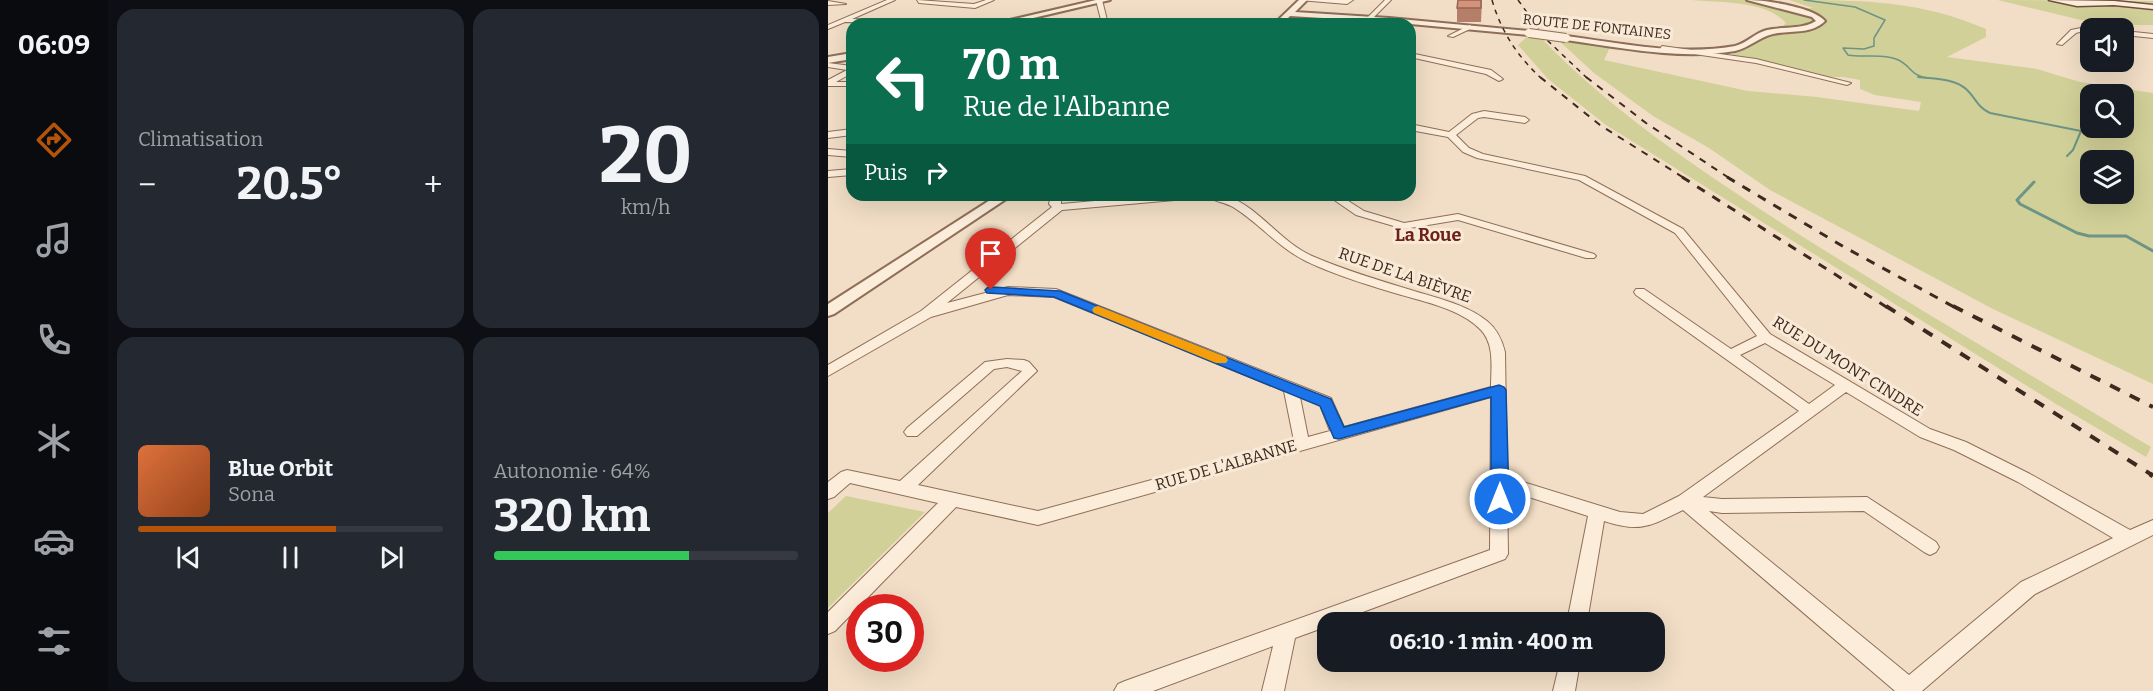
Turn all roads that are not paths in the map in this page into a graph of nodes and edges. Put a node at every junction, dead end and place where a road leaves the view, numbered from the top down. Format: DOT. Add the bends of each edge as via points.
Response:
graph roads {
  1 [pos="892,0"];
  2 [pos="923,0"];
  3 [pos="991,0"];
  4 [pos="1102,0"];
  5 [pos="1302,0"];
  6 [pos="1350,0"];
  7 [pos="1388,0"];
  8 [pos="1751,0"];
  9 [pos="2053,0"];
  10 [pos="828,3"];
  11 [pos="843,4"];
  12 [pos="2153,7"];
  13 [pos="1288,14"];
  14 [pos="849,18"];
  15 [pos="1023,18"];
  16 [pos="1104,18"];
  17 [pos="1284,18"];
  18 [pos="1352,18"];
  19 [pos="1369,18"];
  20 [pos="846,19"];
  21 [pos="842,21"];
  22 [pos="846,21"];
  23 [pos="1416,23"];
  24 [pos="828,27"];
  25 [pos="1470,27"];
  26 [pos="2080,28"];
  27 [pos="2134,34"];
  28 [pos="1451,36"];
  29 [pos="2153,36"];
  30 [pos="2060,44"];
  31 [pos="1662,48"];
  32 [pos="1416,56"];
  33 [pos="846,58"];
  34 [pos="829,63"];
  35 [pos="846,66"];
  36 [pos="846,71"];
  37 [pos="1499,79"];
  38 [pos="828,83"];
  39 [pos="846,84"];
  40 [pos="1847,84"];
  41 [pos="1525,120"];
  42 [pos="1416,128"];
  43 [pos="846,133"];
  44 [pos="828,135"];
  45 [pos="1451,135"];
  46 [pos="828,152"];
  47 [pos="846,154"];
  48 [pos="846,172"];
  49 [pos="828,174"];
  50 [pos="997,201"];
  51 [pos="1058,201"];
  52 [pos="1230,201"];
  53 [pos="1341,201"];
  54 [pos="1590,256"];
  55 [pos="958,288"];
  56 [pos="1008,291"];
  57 [pos="1640,292"];
  58 [pos="828,311"];
  59 [pos="926,314"];
  60 [pos="1765,337"];
  61 [pos="1730,355"];
  62 [pos="828,371"];
  63 [pos="1844,386"];
  64 [pos="1290,389"];
  65 [pos="1499,390"];
  66 [pos="1809,411"];
  67 [pos="912,432"];
  68 [pos="1339,434"];
  69 [pos="1302,444"];
  70 [pos="1500,481"];
  71 [pos="904,488"];
  72 [pos="828,492"];
  73 [pos="952,500"];
  74 [pos="1685,501"];
  75 [pos="1597,512"];
  76 [pos="2153,527"];
  77 [pos="2128,538"];
  78 [pos="1930,547"];
  79 [pos="1579,612"];
  80 [pos="828,625"];
  81 [pos="1287,631"];
  82 [pos="1568,672"];
  83 [pos="1907,689"];
  84 [pos="1125,691"];
  85 [pos="1272,691"];
  86 [pos="1564,691"];
  1 -- 14 [label="street"];
  2 -- 3 [label="street" via="919,1 975,6"];
  4 -- 15 [label="street"];
  4 -- 16 [label="street"];
  5 -- 6 [label="street"];
  5 -- 13 [label="street"];
  7 -- 19 [label="street"];
  8 -- 31 [label="street, ROUTE DE FONTAINES" via="1815,15 1821,21 1813,26 1764,33 1739,47"];
  9 -- 12 [label="main road"];
  10 -- 11 [label="street"];
  13 -- 17 [label="street"];
  13 -- 18 [label="street, ROUTE DE FONTAINES"];
  20 -- 21 [label="street"];
  21 -- 22 [label="street"];
  21 -- 24 [label="street"];
  23 -- 25 [label="street, ROUTE DE FONTAINES"];
  25 -- 28 [label="street"];
  25 -- 31 [label="street, ROUTE DE FONTAINES, bridge"];
  26 -- 30 [label="street"];
  27 -- 29 [label="street"];
  31 -- 40 [label="street" via="1763,62"];
  32 -- 37 [label="street" via="1488,72"];
  33 -- 34 [label="street"];
  34 -- 35 [label="street"];
  36 -- 38 [label="street"];
  38 -- 39 [label="street"];
  41 -- 45 [label="street" via="1484,114 1475,116"];
  42 -- 45 [label="street"];
  43 -- 44 [label="street"];
  45 -- 60 [label="street, RUE DU MONT CINDRE" via="1466,150 1480,156 1582,178 1678,231"];
  46 -- 47 [label="street"];
  48 -- 49 [label="street"];
  50 -- 58 [label="street"];
  51 -- 55 [label="street"];
  52 -- 65 [label="street, RUE DE LA BIÈVRE" via="1304,257 1472,316 1497,342"];
  53 -- 54 [label="street" via="1360,213 1404,226 1458,217"];
  55 -- 56 [label="street"];
  55 -- 59 [label="street"];
  56 -- 59 [label="street"];
  56 -- 64 [label="street" via="1056,293"];
  57 -- 61 [label="street"];
  59 -- 62 [label="street"];
  60 -- 61 [label="street"];
  60 -- 63 [label="street, RUE DU MONT CINDRE"];
  61 -- 66 [label="street"];
  63 -- 66 [label="street"];
  63 -- 77 [label="street, RUE DU MONT CINDRE" via="1924,433 2024,478"];
  64 -- 68 [label="street" via="1326,402"];
  64 -- 69 [label="street"];
  65 -- 68 [label="street, RUE DE L'ALBANNE"];
  65 -- 70 [label="street, RUE DE LA BIÈVRE"];
  66 -- 74 [label="street"];
  67 -- 71 [label="street" via="990,365 1024,365 1030,371"];
  68 -- 69 [label="street, RUE DE L'ALBANNE"];
  69 -- 73 [label="street, RUE DE L'ALBANNE" via="1038,518"];
  70 -- 75 [label="street"];
  70 -- 81 [label="street, RUE DE LA BIÈVRE" via="1499,554"];
  71 -- 72 [label="street, RUE DE L'ALBANNE" via="847,476"];
  71 -- 73 [label="street, RUE DE L'ALBANNE"];
  73 -- 80 [label="street"];
  74 -- 75 [label="street" via="1645,521"];
  74 -- 78 [label="street" via="1722,506 1867,504"];
  74 -- 83 [label="street"];
  75 -- 79 [label="street"];
  76 -- 77 [label="street"];
  77 -- 83 [label="street" via="2028,588"];
  81 -- 84 [label="street"];
  81 -- 85 [label="street"];
  82 -- 86 [label="street"];
}
